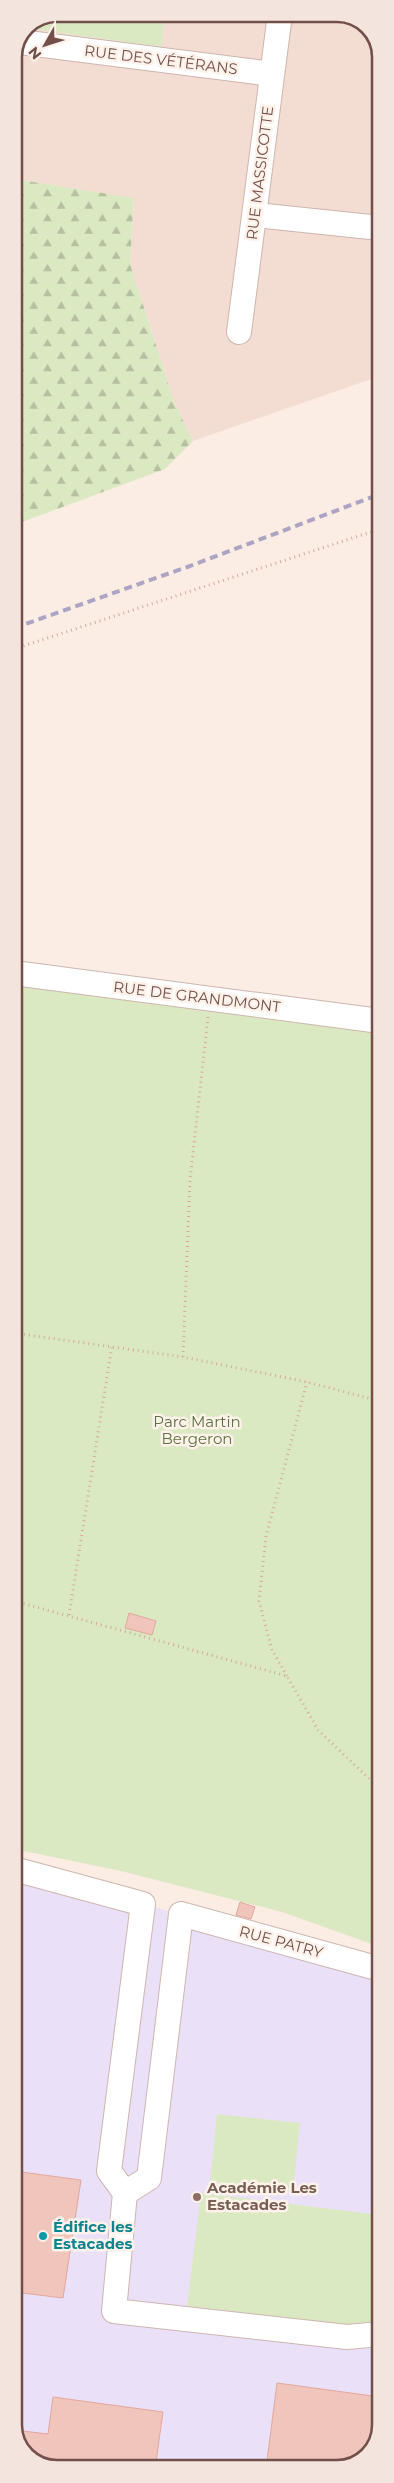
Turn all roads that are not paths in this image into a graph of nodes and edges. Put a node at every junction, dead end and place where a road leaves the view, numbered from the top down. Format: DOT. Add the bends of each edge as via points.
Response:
graph roads {
  1 [pos="279,23"];
  2 [pos="26,43"];
  3 [pos="272,74"];
  4 [pos="256,214"];
  5 [pos="371,227"];
  6 [pos="239,332"];
  7 [pos="22,974"];
  8 [pos="371,1019"];
  9 [pos="23,1871"];
  10 [pos="372,1967"];
  11 [pos="125,2193"];
  12 [pos="372,2335"];
  1 -- 3 [label="street, RUE MASSICOTTE"];
  2 -- 3 [label="street, RUE DES VÉTÉRANS"];
  3 -- 4 [label="street, RUE MASSICOTTE"];
  4 -- 5 [label="street"];
  4 -- 6 [label="street, RUE MASSICOTTE"];
  7 -- 8 [label="street, RUE DE GRANDMONT"];
  9 -- 11 [label="street" via="143,1904 109,2171"];
  10 -- 11 [label="street, RUE PATRY" via="181,1914 148,2178"];
  11 -- 12 [label="street" via="114,2311 347,2337"];
}
